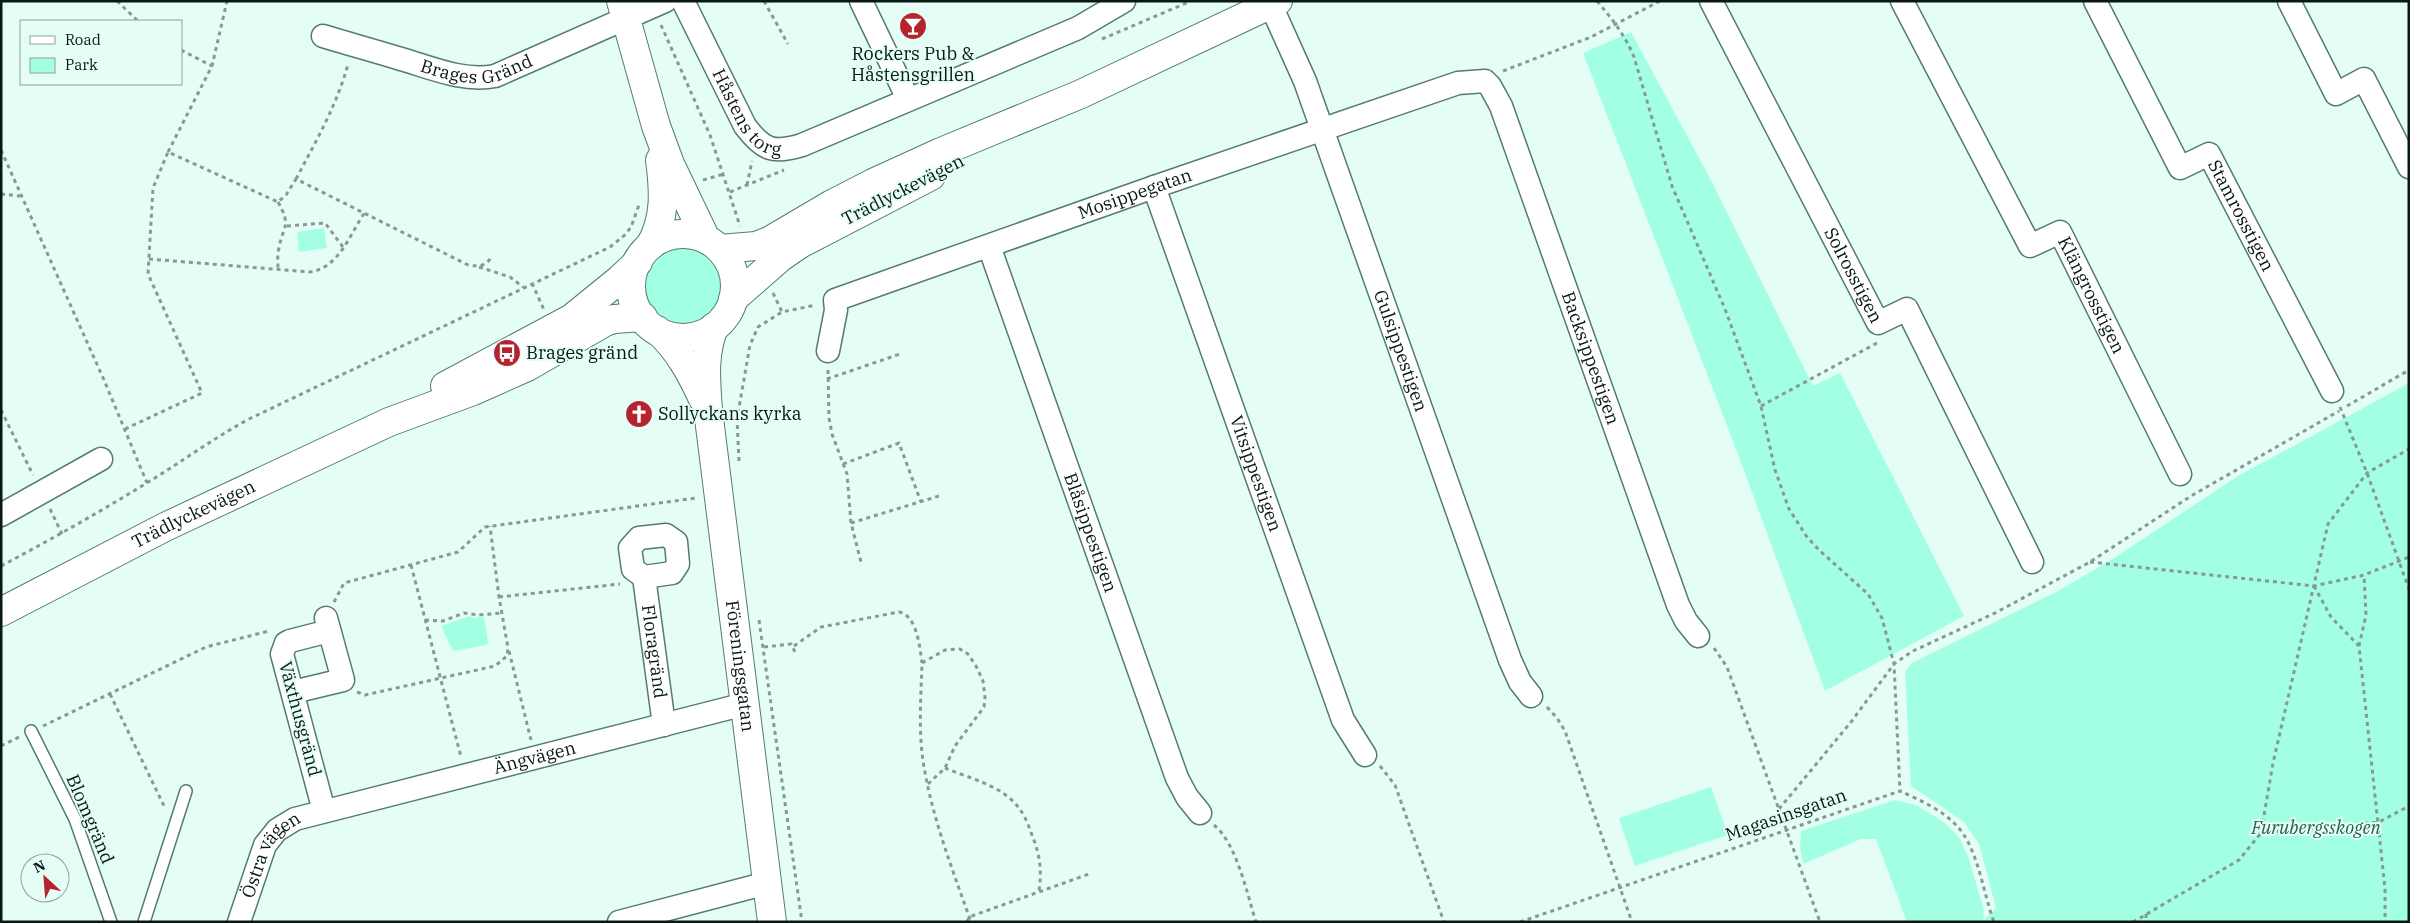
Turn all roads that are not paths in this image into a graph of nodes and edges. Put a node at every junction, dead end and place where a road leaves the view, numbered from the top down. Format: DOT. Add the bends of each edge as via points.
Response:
graph roads {
  1 [pos="683,1"];
  2 [pos="861,1"];
  3 [pos="1124,1"];
  4 [pos="1711,1"];
  5 [pos="1902,1"];
  6 [pos="2095,1"];
  7 [pos="2289,1"];
  8 [pos="1272,2"];
  9 [pos="659,4"];
  10 [pos="624,10"];
  11 [pos="323,36"];
  12 [pos="1485,81"];
  13 [pos="1081,94"];
  14 [pos="908,99"];
  15 [pos="1321,130"];
  16 [pos="2409,167"];
  17 [pos="1154,187"];
  18 [pos="672,190"];
  19 [pos="713,244"];
  20 [pos="989,246"];
  21 [pos="644,254"];
  22 [pos="733,298"];
  23 [pos="650,324"];
  24 [pos="714,327"];
  25 [pos="828,351"];
  26 [pos="2337,400"];
  27 [pos="708,410"];
  28 [pos="389,422"];
  29 [pos="101,459"];
  30 [pos="2180,474"];
  31 [pos="1,515"];
  32 [pos="2032,562"];
  33 [pos="644,579"];
  34 [pos="1,612"];
  35 [pos="1698,636"];
  36 [pos="293,692"];
  37 [pos="1531,696"];
  38 [pos="745,704"];
  39 [pos="664,725"];
  40 [pos="31,731"];
  41 [pos="1365,755"];
  42 [pos="186,791"];
  43 [pos="324,811"];
  44 [pos="1200,813"];
  45 [pos="767,883"];
  46 [pos="112,922"];
  47 [pos="144,922"];
  48 [pos="239,922"];
  49 [pos="618,922"];
  50 [pos="772,922"];
  1 -- 14 [label="street, Håstens torg" via="745,126 765,148 796,147"];
  2 -- 14 [label="street"];
  3 -- 14 [label="street, Håstens torg" via="1078,28"];
  4 -- 32 [label="street, Solrosstigen" via="1878,323 1906,309"];
  5 -- 30 [label="street, Klängrosstigen" via="2030,246 2060,232"];
  6 -- 26 [label="street, Stamrosstigen" via="2180,168 2209,154"];
  7 -- 16 [label="street" via="2336,94 2364,79"];
  8 -- 13 [label="street, Trädlyckevägen"];
  8 -- 15 [label="street, Gulsippestigen" via="1305,81"];
  9 -- 10 [label="street"];
  10 -- 11 [label="street, Brages Gränd" via="495,76 484,78 466,78"];
  10 -- 18 [label="street"];
  12 -- 15 [label="street, Mosippegatan" via="1458,83"];
  12 -- 35 [label="street, Backsippestigen" via="1500,106 1678,605"];
  13 -- 19 [label="street, Trädlyckevägen" via="882,179 769,241 746,248"];
  13 -- 22 [label="street, Trädlyckevägen" via="970,156 821,232 781,257"];
  15 -- 17 [label="street, Mosippegatan"];
  15 -- 37 [label="street, Gulsippestigen" via="1510,660"];
  17 -- 20 [label="street, Mosippegatan"];
  17 -- 41 [label="street, Vitsippestigen" via="1344,720"];
  18 -- 19 [label="street"];
  18 -- 21 [label="street"];
  19 -- 21 [label="street" via="694,235 677,235 660,240"];
  19 -- 22 [label="street" via="733,272"];
  20 -- 25 [label="street, Mosippegatan" via="835,300"];
  20 -- 44 [label="street, Blåsippestigen" via="1177,778"];
  21 -- 23 [label="street" via="632,278 633,295"];
  21 -- 28 [label="street, Trädlyckevägen" via="613,285 572,318 458,377"];
  22 -- 24 [label="street" via="726,315"];
  23 -- 24 [label="street" via="676,337 686,337"];
  23 -- 27 [label="street, Föreningsgatan" via="668,340 687,367"];
  23 -- 28 [label="street, Trädlyckevägen" via="614,319 604,322 527,367 474,391"];
  24 -- 27 [label="street, Föreningsgatan" via="706,348"];
  27 -- 38 [label="street, Föreningsgatan"];
  28 -- 34 [label="street, Trädlyckevägen" via="165,527"];
  29 -- 31 [label="street"];
  33 -- 39 [label="street, Floragränd"];
  36 -- 36 [label="street, Växthusgränd" via="343,680 328,624 286,643 282,654"];
  36 -- 43 [label="street, Växthusgränd"];
  38 -- 39 [label="street, Ängvägen"];
  38 -- 45 [label="street, Föreningsgatan"];
  39 -- 43 [label="street, Ängvägen"];
  40 -- 46 [label="lane, Blomgränd" via="75,819"];
  42 -- 47 [label="lane"];
  43 -- 48 [label="street, Östra vägen" via="295,819 277,830 265,845"];
  45 -- 49 [label="street"];
  45 -- 50 [label="street, Föreningsgatan"];
}
